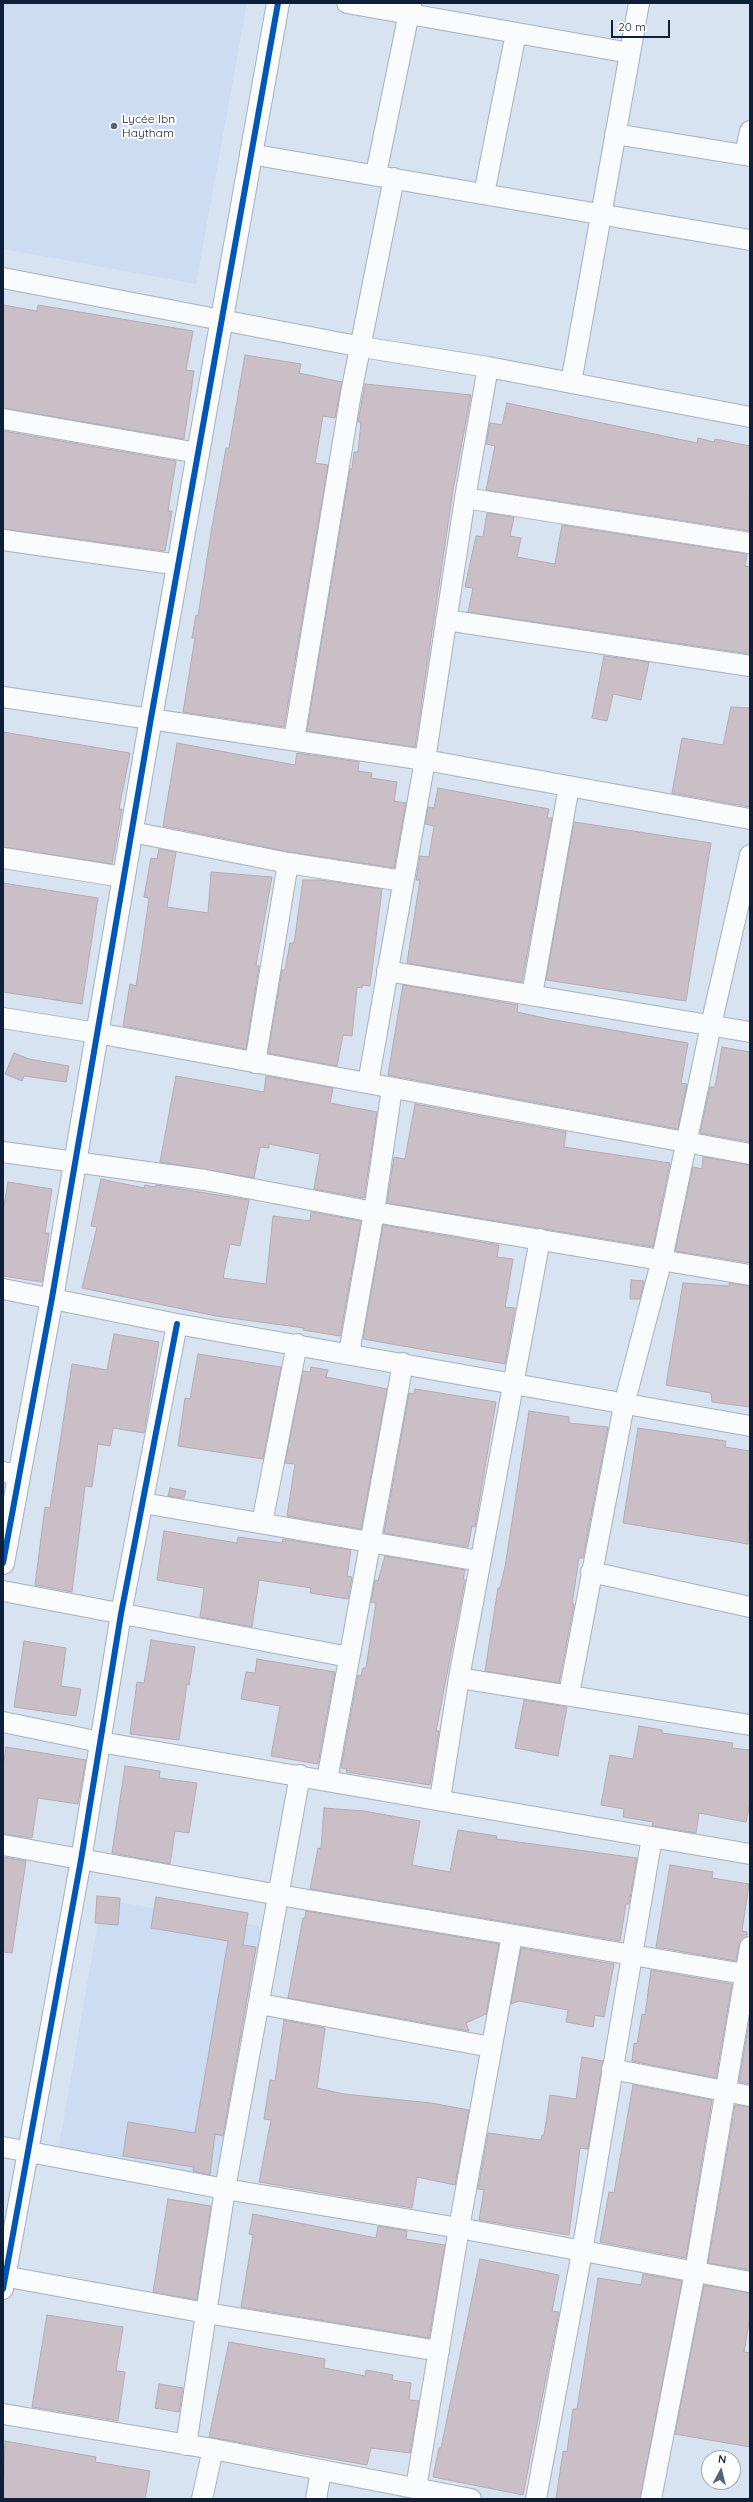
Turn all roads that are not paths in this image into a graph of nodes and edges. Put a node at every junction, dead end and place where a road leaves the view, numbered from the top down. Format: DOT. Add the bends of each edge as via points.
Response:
graph roads {
  1 [pos="278,3"];
  2 [pos="347,3"];
  3 [pos="639,3"];
  4 [pos="410,9"];
  5 [pos="516,33"];
  6 [pos="630,53"];
  7 [pos="750,131"];
  8 [pos="614,134"];
  9 [pos="250,154"];
  10 [pos="748,156"];
  11 [pos="385,176"];
  12 [pos="484,194"];
  13 [pos="601,213"];
  14 [pos="750,240"];
  15 [pos="3,278"];
  16 [pos="221,320"];
  17 [pos="362,347"];
  18 [pos="488,367"];
  19 [pos="571,383"];
  20 [pos="750,417"];
  21 [pos="3,419"];
  22 [pos="198,453"];
  23 [pos="465,498"];
  24 [pos="3,540"];
  25 [pos="750,543"];
  26 [pos="179,565"];
  27 [pos="446,620"];
  28 [pos="750,666"];
  29 [pos="3,697"];
  30 [pos="150,718"];
  31 [pos="294,740"];
  32 [pos="425,760"];
  33 [pos="569,786"];
  34 [pos="750,819"];
  35 [pos="132,832"];
  36 [pos="750,855"];
  37 [pos="3,858"];
  38 [pos="288,863"];
  39 [pos="123,878"];
  40 [pos="403,881"];
  41 [pos="387,971"];
  42 [pos="532,995"];
  43 [pos="3,1018"];
  44 [pos="711,1025"];
  45 [pos="750,1032"];
  46 [pos="97,1033"];
  47 [pos="255,1064"];
  48 [pos="368,1083"];
  49 [pos="392,1088"];
  50 [pos="688,1143"];
  51 [pos="3,1152"];
  52 [pos="750,1154"];
  53 [pos="76,1161"];
  54 [pos="374,1212"];
  55 [pos="540,1239"];
  56 [pos="662,1259"];
  57 [pos="750,1275"];
  58 [pos="3,1289"];
  59 [pos="52,1298"];
  60 [pos="177,1324"];
  61 [pos="297,1344"];
  62 [pos="349,1353"];
  63 [pos="403,1363"];
  64 [pos="513,1382"];
  65 [pos="624,1405"];
  66 [pos="750,1426"];
  67 [pos="12,1473"];
  68 [pos="143,1503"];
  69 [pos="262,1523"];
  70 [pos="369,1542"];
  71 [pos="480,1561"];
  72 [pos="3,1563"];
  73 [pos="591,1572"];
  74 [pos="3,1591"];
  75 [pos="750,1606"];
  76 [pos="121,1614"];
  77 [pos="349,1657"];
  78 [pos="459,1678"];
  79 [pos="569,1694"];
  80 [pos="3,1722"];
  81 [pos="750,1725"];
  82 [pos="100,1742"];
  83 [pos="300,1775"];
  84 [pos="327,1780"];
  85 [pos="440,1799"];
  86 [pos="652,1836"];
  87 [pos="3,1845"];
  88 [pos="750,1853"];
  89 [pos="81,1860"];
  90 [pos="279,1895"];
  91 [pos="512,1935"];
  92 [pos="750,1948"];
  93 [pos="632,1955"];
  94 [pos="747,1975"];
  95 [pos="260,2004"];
  96 [pos="492,2047"];
  97 [pos="612,2068"];
  98 [pos="726,2092"];
  99 [pos="750,2096"];
  100 [pos="3,2147"];
  101 [pos="28,2152"];
  102 [pos="225,2189"];
  103 [pos="458,2228"];
  104 [pos="582,2252"];
  105 [pos="695,2272"];
  106 [pos="4,2280"];
  107 [pos="750,2282"];
  108 [pos="206,2312"];
  109 [pos="439,2351"];
  110 [pos="3,2414"];
  111 [pos="186,2445"];
  112 [pos="212,2450"];
  113 [pos="321,2471"];
  114 [pos="416,2488"];
  115 [pos="202,2499"];
  116 [pos="316,2499"];
  117 [pos="471,2499"];
  118 [pos="536,2499"];
  119 [pos="651,2499"];
  1 -- 9 [label="street"];
  2 -- 4 [label="street"];
  3 -- 6 [label="street"];
  4 -- 5 [label="street"];
  4 -- 11 [label="street"];
  5 -- 6 [label="street"];
  5 -- 12 [label="street"];
  6 -- 8 [label="street"];
  7 -- 10 [label="street"];
  8 -- 10 [label="street"];
  8 -- 13 [label="street"];
  9 -- 11 [label="street"];
  9 -- 16 [label="street"];
  11 -- 12 [label="street"];
  11 -- 17 [label="street"];
  12 -- 13 [label="street"];
  13 -- 14 [label="street"];
  13 -- 19 [label="street"];
  15 -- 16 [label="street"];
  16 -- 17 [label="street"];
  16 -- 22 [label="street"];
  17 -- 18 [label="street"];
  17 -- 31 [label="street" via="351,393"];
  18 -- 19 [label="street"];
  18 -- 23 [label="street"];
  19 -- 20 [label="street"];
  21 -- 22 [label="street"];
  22 -- 26 [label="street"];
  23 -- 25 [label="street"];
  23 -- 27 [label="street"];
  24 -- 26 [label="street"];
  26 -- 30 [label="street"];
  27 -- 28 [label="street"];
  27 -- 32 [label="street"];
  29 -- 30 [label="street"];
  30 -- 31 [label="street"];
  30 -- 35 [label="street"];
  31 -- 32 [label="street"];
  32 -- 33 [label="street"];
  32 -- 40 [label="street"];
  33 -- 34 [label="street"];
  33 -- 42 [label="street"];
  35 -- 38 [label="street"];
  35 -- 39 [label="street"];
  36 -- 44 [label="street"];
  37 -- 39 [label="street"];
  38 -- 40 [label="street"];
  38 -- 47 [label="street"];
  39 -- 46 [label="street"];
  40 -- 41 [label="street"];
  41 -- 42 [label="street"];
  41 -- 48 [label="street"];
  42 -- 44 [label="street"];
  43 -- 46 [label="street"];
  44 -- 45 [label="street"];
  44 -- 50 [label="street"];
  46 -- 47 [label="street"];
  46 -- 53 [label="street"];
  47 -- 48 [label="street"];
  48 -- 49 [label="street"];
  49 -- 50 [label="street"];
  49 -- 54 [label="street"];
  50 -- 52 [label="street"];
  50 -- 56 [label="street"];
  51 -- 53 [label="street"];
  53 -- 54 [label="street" via="205,1180"];
  53 -- 59 [label="street"];
  54 -- 55 [label="street"];
  54 -- 62 [label="street"];
  55 -- 56 [label="street"];
  55 -- 64 [label="street"];
  56 -- 57 [label="street"];
  56 -- 65 [label="street"];
  58 -- 59 [label="street"];
  59 -- 60 [label="street"];
  59 -- 67 [label="street"];
  60 -- 61 [label="street"];
  60 -- 68 [label="street"];
  61 -- 62 [label="street"];
  61 -- 69 [label="street"];
  62 -- 63 [label="street"];
  63 -- 64 [label="street"];
  63 -- 70 [label="street"];
  64 -- 65 [label="street"];
  64 -- 71 [label="street"];
  65 -- 66 [label="street"];
  65 -- 73 [label="street"];
  67 -- 72 [label="street"];
  68 -- 69 [label="street"];
  68 -- 76 [label="street"];
  69 -- 70 [label="street"];
  70 -- 71 [label="street"];
  70 -- 77 [label="street"];
  71 -- 78 [label="street"];
  73 -- 75 [label="street"];
  73 -- 79 [label="street"];
  74 -- 76 [label="street"];
  76 -- 77 [label="street"];
  76 -- 82 [label="street"];
  77 -- 84 [label="street"];
  78 -- 79 [label="street"];
  78 -- 85 [label="street"];
  79 -- 81 [label="street"];
  80 -- 82 [label="street"];
  82 -- 83 [label="street"];
  82 -- 89 [label="street"];
  83 -- 84 [label="street"];
  83 -- 90 [label="street"];
  84 -- 85 [label="street"];
  85 -- 86 [label="street"];
  86 -- 88 [label="street"];
  86 -- 93 [label="street"];
  87 -- 89 [label="street"];
  89 -- 90 [label="street"];
  89 -- 101 [label="street"];
  90 -- 91 [label="street"];
  90 -- 95 [label="street"];
  91 -- 93 [label="street"];
  91 -- 96 [label="street"];
  92 -- 94 [label="street"];
  93 -- 94 [label="street"];
  93 -- 97 [label="street"];
  94 -- 98 [label="street"];
  95 -- 96 [label="street"];
  95 -- 102 [label="street"];
  96 -- 103 [label="street"];
  97 -- 98 [label="street"];
  97 -- 104 [label="street"];
  98 -- 99 [label="street"];
  98 -- 105 [label="street"];
  100 -- 101 [label="street"];
  101 -- 102 [label="street"];
  101 -- 106 [label="street"];
  102 -- 103 [label="street"];
  102 -- 108 [label="street"];
  103 -- 104 [label="street"];
  103 -- 109 [label="street"];
  104 -- 105 [label="street"];
  104 -- 118 [label="street"];
  105 -- 107 [label="street"];
  105 -- 119 [label="street"];
  106 -- 108 [label="street"];
  108 -- 109 [label="street"];
  108 -- 111 [label="street"];
  109 -- 114 [label="street"];
  110 -- 111 [label="street"];
  111 -- 112 [label="street"];
  112 -- 113 [label="street"];
  112 -- 115 [label="street"];
  113 -- 114 [label="street"];
  113 -- 116 [label="street"];
  114 -- 117 [label="street"];
}
